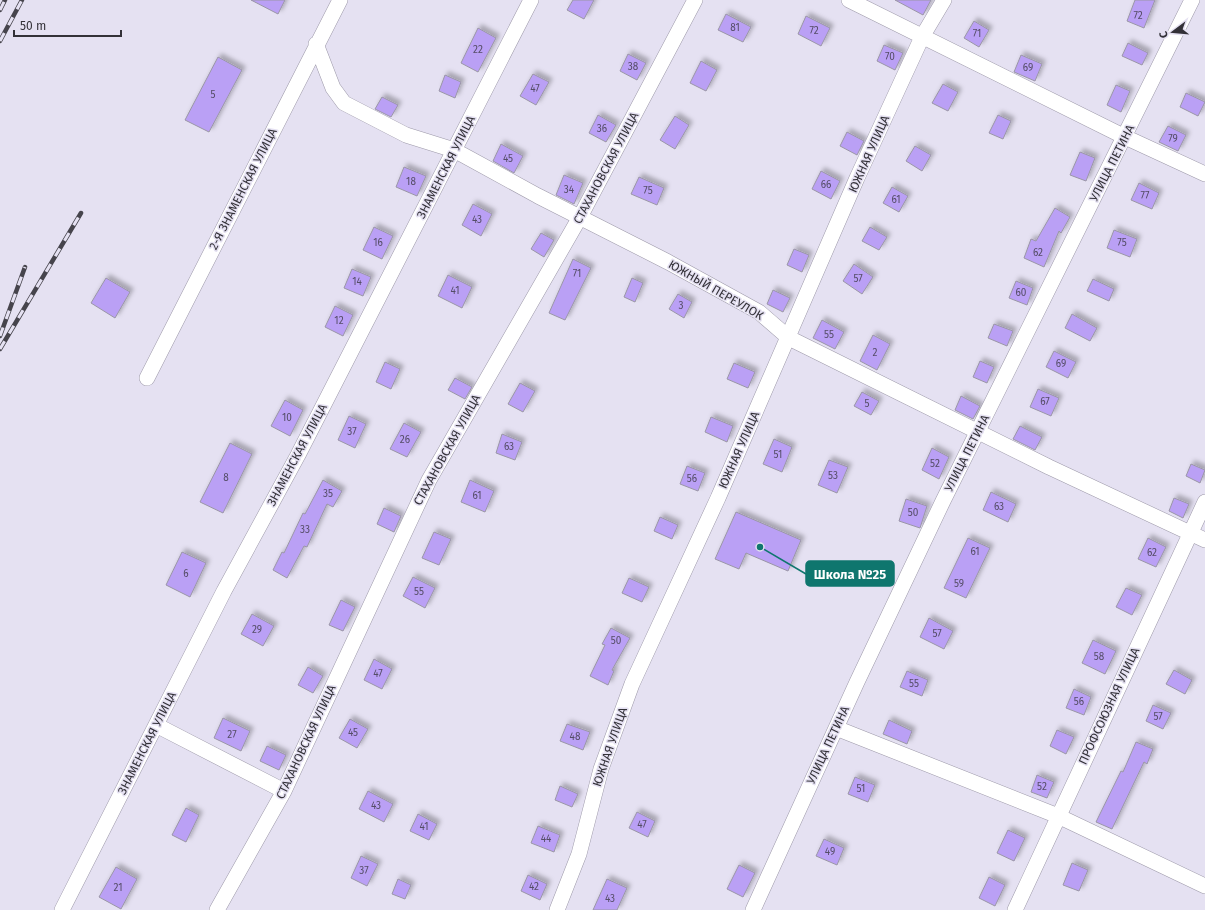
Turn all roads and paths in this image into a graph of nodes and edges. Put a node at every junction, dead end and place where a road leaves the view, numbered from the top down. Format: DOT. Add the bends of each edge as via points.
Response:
graph roads {
  1 [pos="340,0"];
  2 [pos="531,0"];
  3 [pos="695,0"];
  4 [pos="849,0"];
  5 [pos="944,0"];
  6 [pos="1192,0"];
  7 [pos="922,37"];
  8 [pos="316,44"];
  9 [pos="1125,137"];
  10 [pos="454,150"];
  11 [pos="1205,174"];
  12 [pos="580,217"];
  13 [pos="788,338"];
  14 [pos="147,378"];
  15 [pos="978,431"];
  16 [pos="1205,502"];
  17 [pos="1190,533"];
  18 [pos="1205,540"];
  19 [pos="156,725"];
  20 [pos="836,728"];
  21 [pos="284,791"];
  22 [pos="1058,816"];
  23 [pos="1205,886"];
  24 [pos="62,910"];
  25 [pos="217,910"];
  26 [pos="557,910"];
  27 [pos="753,910"];
  28 [pos="1015,910"];
  1 -- 8 [label="street, 2-Я ЗНАМЕНСКАЯ УЛИЦА"];
  2 -- 10 [label="street, ЗНАМЕНСКАЯ УЛИЦА"];
  3 -- 12 [label="street, СТАХАНОВСКАЯ УЛИЦА"];
  4 -- 7 [label="street"];
  5 -- 7 [label="street, ЮЖНАЯ УЛИЦА"];
  6 -- 9 [label="street, УЛИЦА ПЕТИНА"];
  7 -- 9 [label="street"];
  7 -- 13 [label="street, ЮЖНАЯ УЛИЦА" via="857,178"];
  8 -- 10 [label="street, ЮЖНЫЙ ПЕРЕУЛОК" via="333,88 344,103 406,135"];
  8 -- 14 [label="street, 2-Я ЗНАМЕНСКАЯ УЛИЦА"];
  9 -- 11 [label="street"];
  9 -- 15 [label="street, УЛИЦА ПЕТИНА"];
  10 -- 12 [label="street, ЮЖНЫЙ ПЕРЕУЛОК"];
  10 -- 19 [label="street, ЗНАМЕНСКАЯ УЛИЦА"];
  12 -- 13 [label="street, ЮЖНЫЙ ПЕРЕУЛОК" via="759,312"];
  12 -- 21 [label="street, СТАХАНОВСКАЯ УЛИЦА" via="429,480"];
  13 -- 15 [label="street, ЮЖНЫЙ ПЕРЕУЛОК"];
  13 -- 26 [label="street, ЮЖНАЯ УЛИЦА" via="632,684 601,769 579,854"];
  15 -- 17 [label="street, ЮЖНЫЙ ПЕРЕУЛОК"];
  15 -- 20 [label="street, УЛИЦА ПЕТИНА"];
  16 -- 17 [label="street, ПРОФСОЮЗНАЯ УЛИЦА"];
  17 -- 18 [label="street, ЮЖНЫЙ ПЕРЕУЛОК"];
  17 -- 22 [label="street, ПРОФСОЮЗНАЯ УЛИЦА"];
  19 -- 21 [label="street"];
  19 -- 24 [label="street, ЗНАМЕНСКАЯ УЛИЦА"];
  20 -- 22 [label="street"];
  20 -- 27 [label="street, УЛИЦА ПЕТИНА"];
  21 -- 25 [label="street, СТАХАНОВСКАЯ УЛИЦА"];
  22 -- 23 [label="street"];
  22 -- 28 [label="street, ПРОФСОЮЗНАЯ УЛИЦА"];
}
